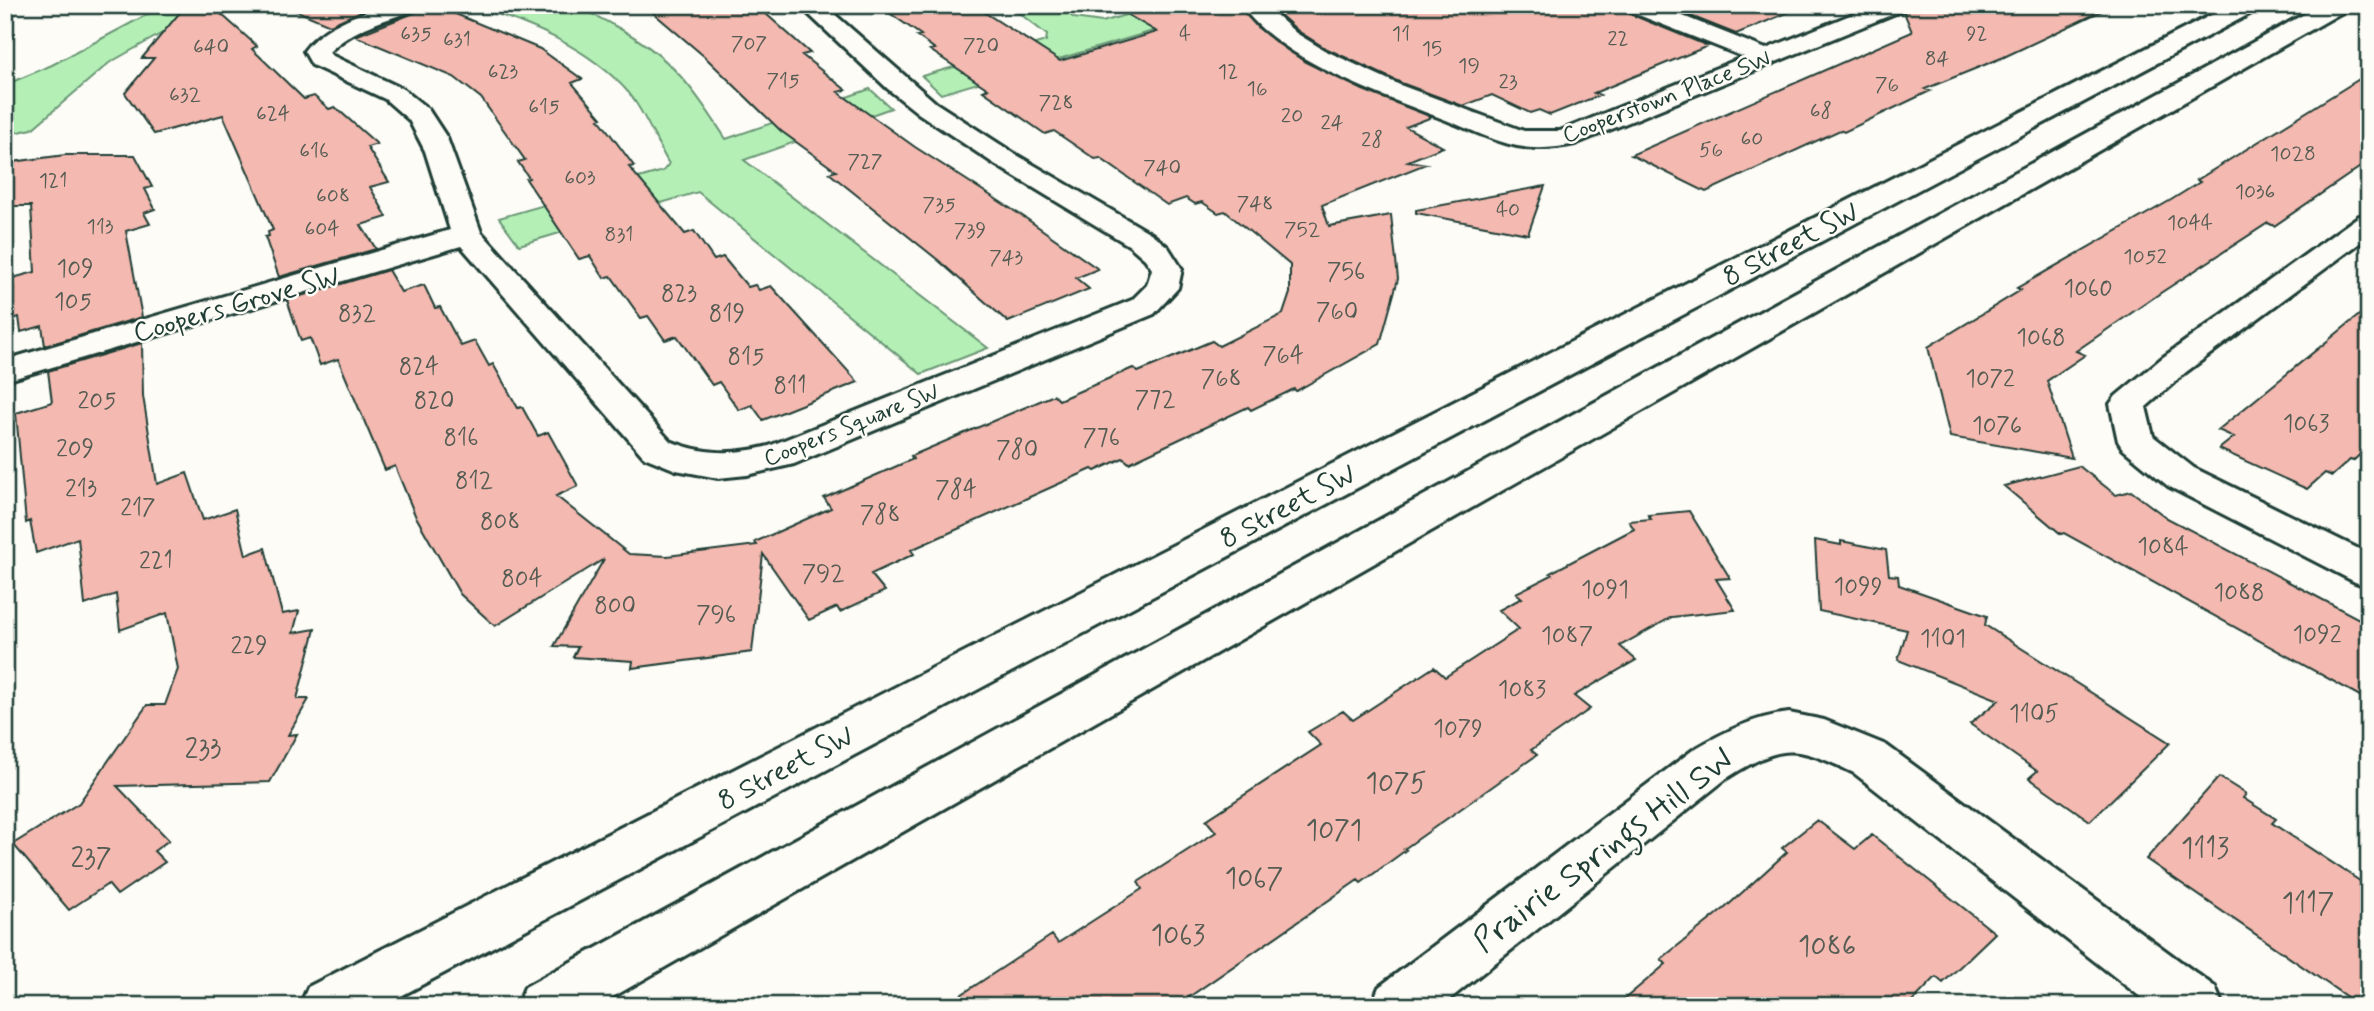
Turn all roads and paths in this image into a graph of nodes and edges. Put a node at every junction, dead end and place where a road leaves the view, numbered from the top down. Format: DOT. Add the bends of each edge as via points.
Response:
graph roads {
  1 [pos="408,5"];
  2 [pos="810,5"];
  3 [pos="1252,5"];
  4 [pos="1634,5"];
  5 [pos="1895,5"];
  6 [pos="2249,5"];
  7 [pos="2347,8"];
  8 [pos="1765,57"];
  9 [pos="2369,222"];
  10 [pos="467,235"];
  11 [pos="5,371"];
  12 [pos="2369,572"];
  13 [pos="327,1006"];
  14 [pos="544,1006"];
  15 [pos="1398,1006"];
  16 [pos="2196,1006"];
  1 -- 10 [label="street, Coopers Square SW" via="345,30 316,51 329,66 394,94 418,113 432,131"];
  2 -- 10 [label="street, Coopers Square SW" via="926,108 1141,240 1167,269 1162,288 1143,307 781,456 742,466 709,467 680,461 657,449"];
  3 -- 8 [label="street, Cooperstown Place SW" via="1288,38 1316,55 1391,90 1520,139 1566,138"];
  4 -- 8 [label="street"];
  5 -- 8 [label="street, Cooperstown Place SW"];
  6 -- 13 [label="street, 8 Street SW"];
  7 -- 14 [label="street, 8 Street SW" via="2307,22"];
  9 -- 12 [label="street" via="2128,404 2136,441 2182,477"];
  10 -- 11 [label="street, Coopers Grove SW"];
  15 -- 16 [label="street, Prairie Springs Hill SW" via="1710,764 1746,741 1776,732 1818,734 1870,760"];
}
